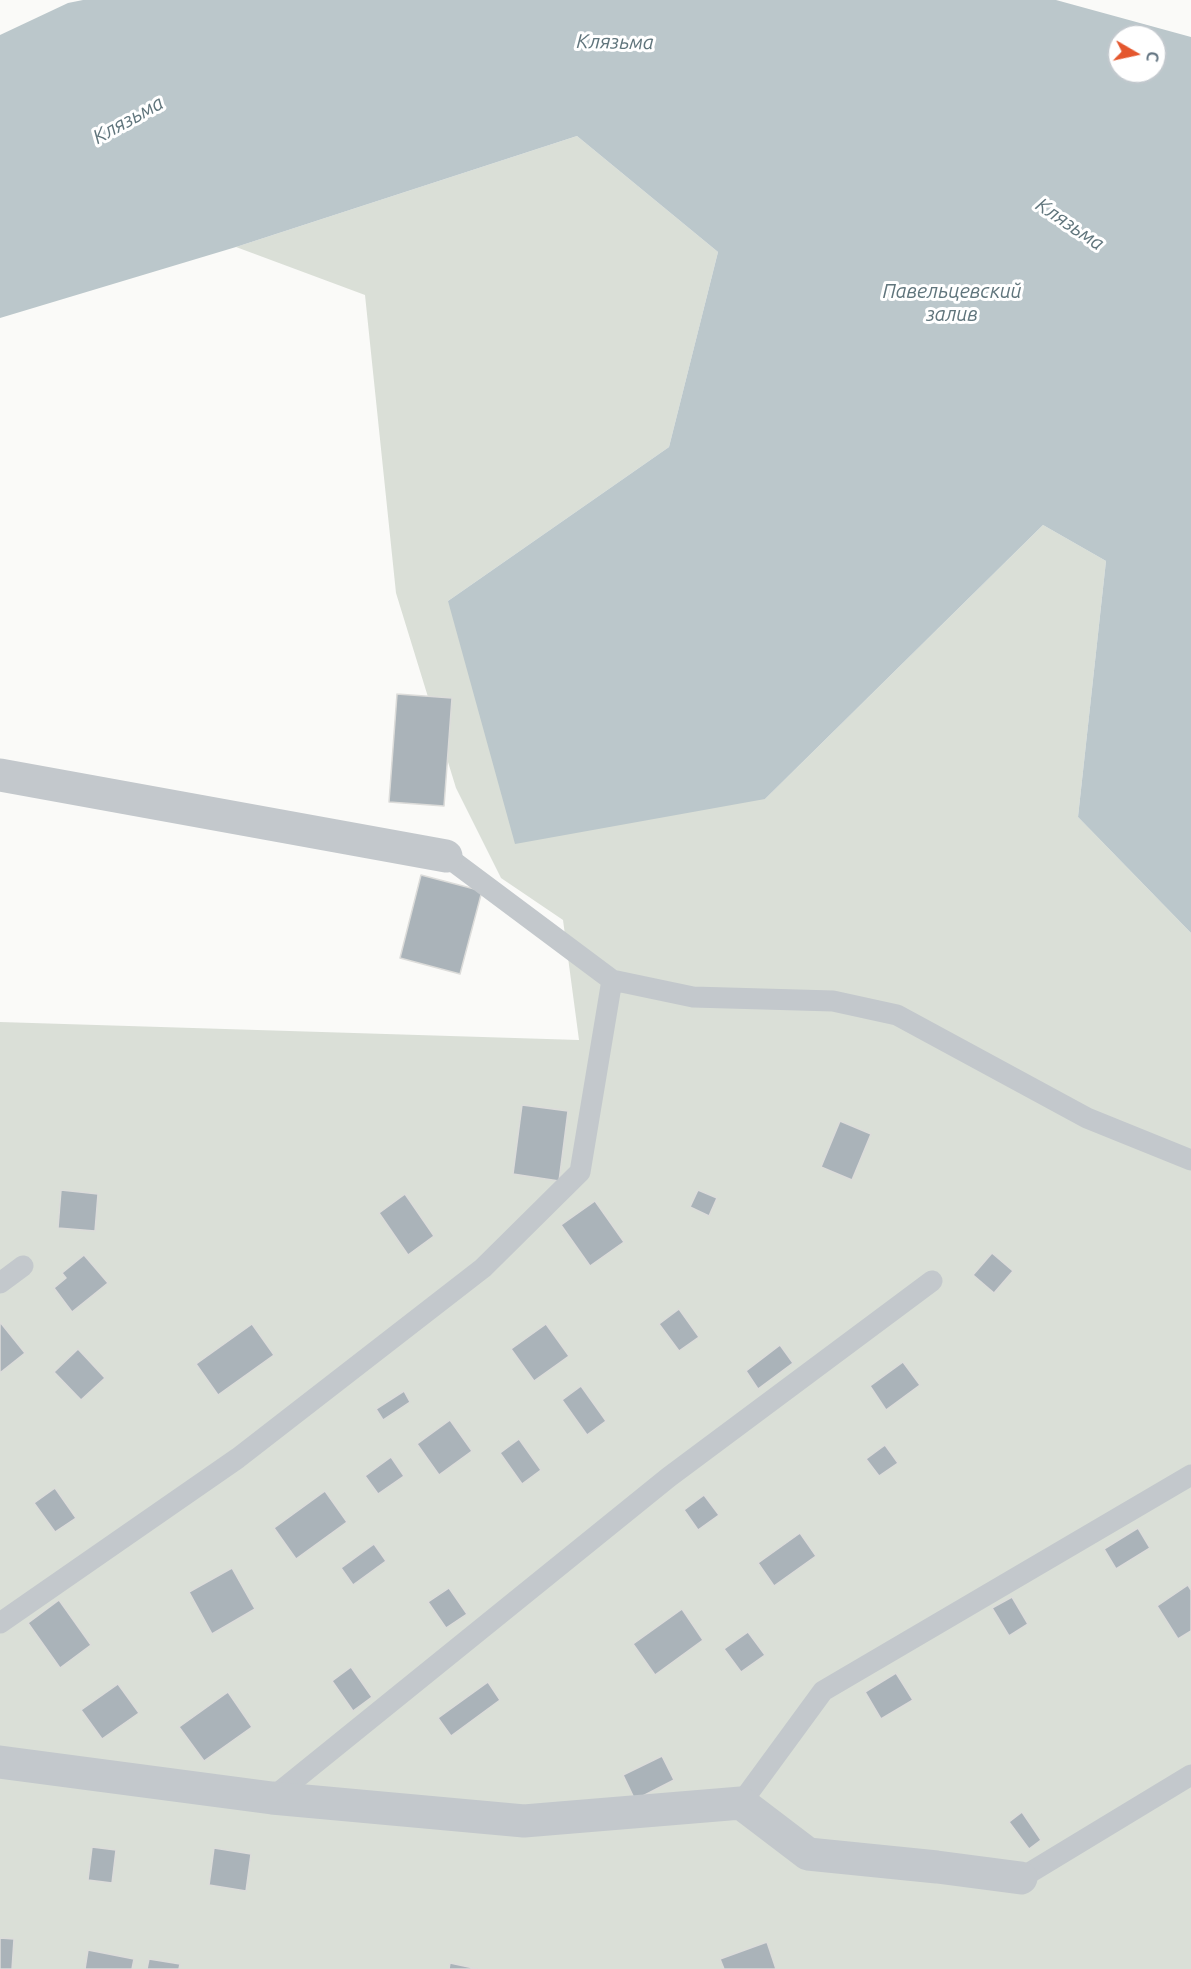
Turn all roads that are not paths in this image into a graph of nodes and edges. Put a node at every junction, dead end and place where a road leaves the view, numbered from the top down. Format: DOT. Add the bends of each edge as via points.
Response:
graph roads {
  1 [pos="0,775"];
  2 [pos="446,856"];
  3 [pos="612,981"];
  4 [pos="1191,1160"];
  5 [pos="23,1266"];
  6 [pos="932,1281"];
  7 [pos="0,1283"];
  8 [pos="1191,1475"];
  9 [pos="0,1623"];
  10 [pos="0,1762"];
  11 [pos="1191,1776"];
  12 [pos="272,1798"];
  13 [pos="741,1803"];
  14 [pos="1021,1878"];
  1 -- 2 [label="street"];
  2 -- 3 [label="lane"];
  3 -- 4 [label="lane" via="693,997 833,1001 897,1015 1087,1118"];
  3 -- 9 [label="lane" via="580,1172 483,1268 238,1458"];
  5 -- 7 [label="lane"];
  6 -- 12 [label="lane" via="669,1477"];
  8 -- 13 [label="lane" via="823,1691"];
  10 -- 12 [label="street"];
  11 -- 14 [label="lane"];
  12 -- 13 [label="street" via="524,1821"];
  13 -- 14 [label="street" via="808,1854"];
}
